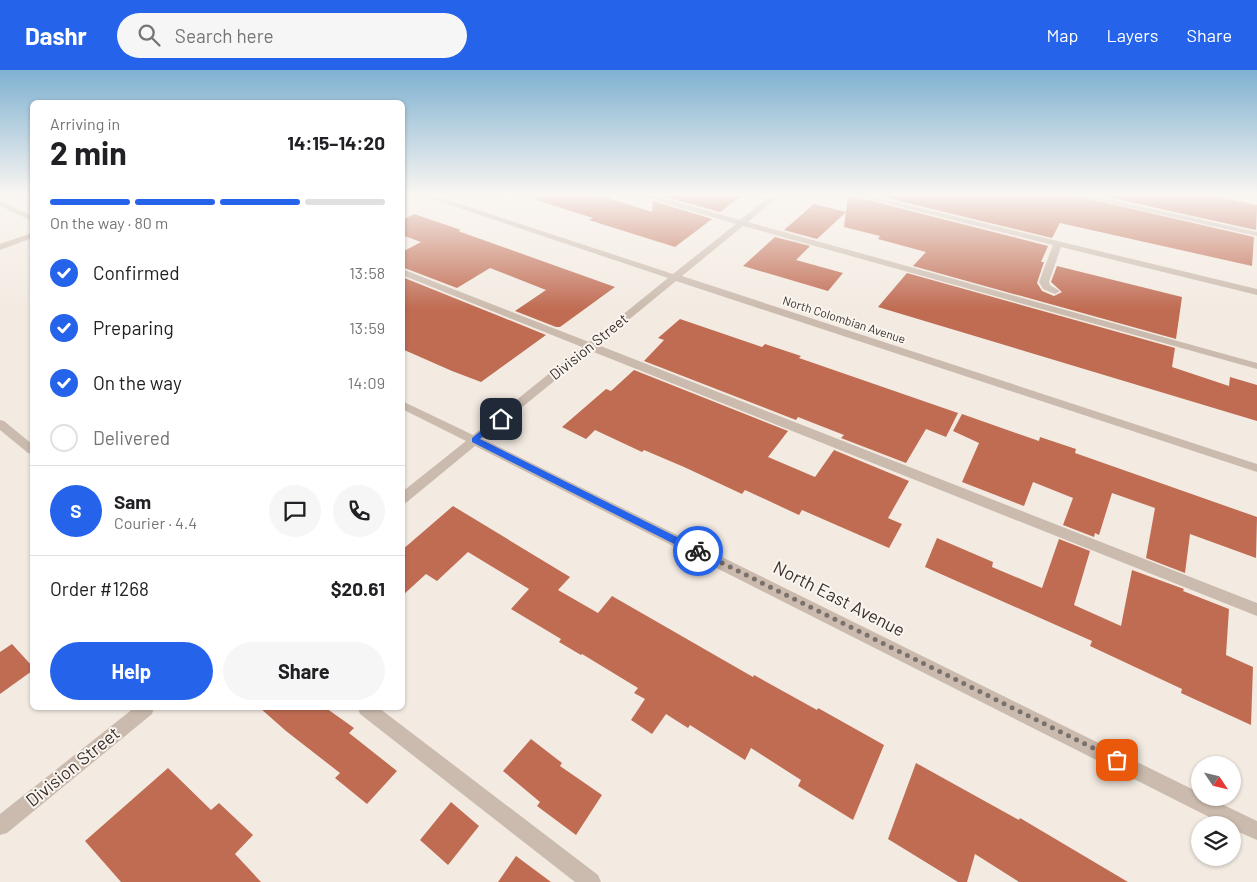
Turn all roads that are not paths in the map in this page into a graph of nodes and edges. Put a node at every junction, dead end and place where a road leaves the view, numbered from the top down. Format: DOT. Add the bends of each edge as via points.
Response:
graph roads {
  1 [pos="540,233"];
  2 [pos="730,233"];
  3 [pos="778,233"];
  4 [pos="1012,233"];
  5 [pos="30,236"];
  6 [pos="1058,244"];
  7 [pos="0,247"];
  8 [pos="405,273"];
  9 [pos="675,277"];
  10 [pos="1055,291"];
  11 [pos="1257,292"];
  12 [pos="590,346"];
  13 [pos="1257,366"];
  14 [pos="405,405"];
  15 [pos="0,424"];
  16 [pos="475,440"];
  17 [pos="30,448"];
  18 [pos="1257,468"];
  19 [pos="405,497"];
  20 [pos="1257,610"];
  21 [pos="144,710"];
  22 [pos="369,710"];
  23 [pos="0,826"];
  24 [pos="1257,830"];
  25 [pos="592,882"];
  1 -- 9 [label="street, North Colombian Avenue"];
  2 -- 9 [label="street, Division Street"];
  3 -- 13 [label="street"];
  4 -- 6 [label="street"];
  5 -- 7 [label="street"];
  6 -- 10 [label="street" via="1044,282 1046,287"];
  6 -- 11 [label="street"];
  8 -- 12 [label="street"];
  9 -- 12 [label="street, Division Street"];
  9 -- 18 [label="street, North Colombian Avenue"];
  12 -- 16 [label="street, Division Street"];
  12 -- 20 [label="street"];
  14 -- 16 [label="street, North East Avenue"];
  15 -- 17 [label="street"];
  16 -- 19 [label="street, Division Street"];
  16 -- 24 [label="street, North East Avenue"];
  21 -- 23 [label="street, Division Street"];
  22 -- 25 [label="street"];
}
